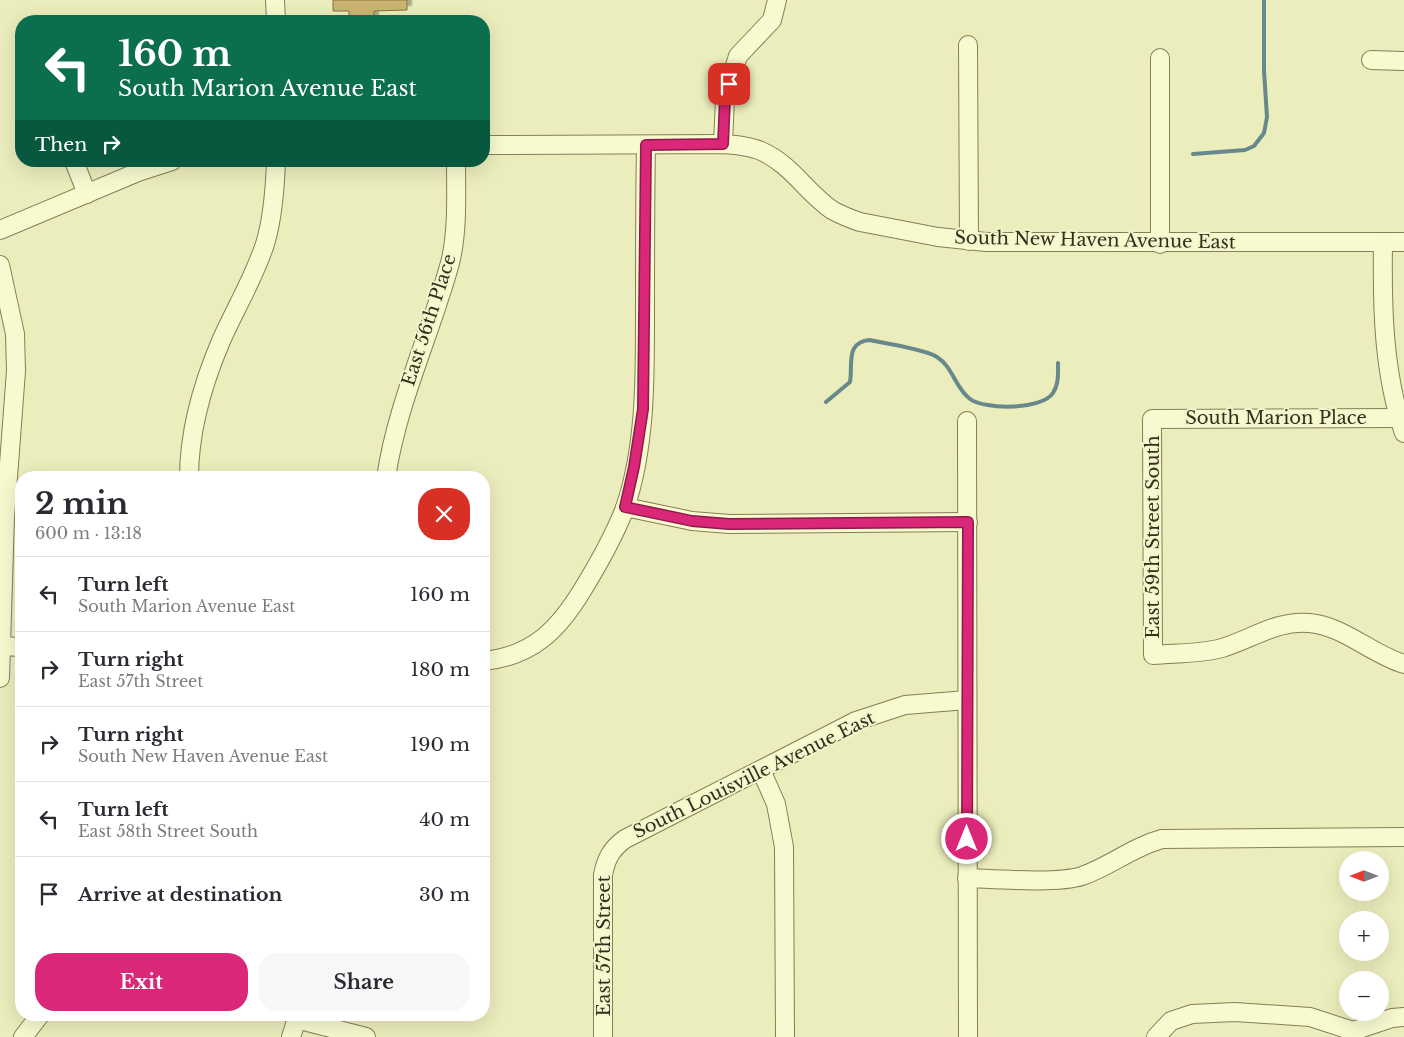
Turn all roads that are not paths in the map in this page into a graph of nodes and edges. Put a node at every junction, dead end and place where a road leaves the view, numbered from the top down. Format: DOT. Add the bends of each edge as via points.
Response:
graph roads {
  1 [pos="275,0"];
  2 [pos="777,0"];
  3 [pos="276,15"];
  4 [pos="968,45"];
  5 [pos="1160,58"];
  6 [pos="1371,60"];
  7 [pos="1404,61"];
  8 [pos="723,144"];
  9 [pos="490,145"];
  10 [pos="646,145"];
  11 [pos="76,167"];
  12 [pos="153,167"];
  13 [pos="276,167"];
  14 [pos="456,167"];
  15 [pos="87,194"];
  16 [pos="0,230"];
  17 [pos="969,241"];
  18 [pos="1383,242"];
  19 [pos="1404,242"];
  20 [pos="1160,244"];
  21 [pos="0,265"];
  22 [pos="1152,419"];
  23 [pos="967,422"];
  24 [pos="1401,425"];
  25 [pos="190,471"];
  26 [pos="387,471"];
  27 [pos="625,507"];
  28 [pos="968,522"];
  29 [pos="0,646"];
  30 [pos="15,647"];
  31 [pos="490,661"];
  32 [pos="1404,664"];
  33 [pos="0,678"];
  34 [pos="967,700"];
  35 [pos="761,770"];
  36 [pos="1404,837"];
  37 [pos="608,856"];
  38 [pos="967,878"];
  39 [pos="1404,1017"];
  40 [pos="35,1021"];
  41 [pos="296,1021"];
  42 [pos="311,1021"];
  43 [pos="1353,1034"];
  44 [pos="23,1037"];
  45 [pos="290,1037"];
  46 [pos="366,1037"];
  47 [pos="603,1037"];
  48 [pos="785,1037"];
  49 [pos="968,1037"];
  50 [pos="1156,1037"];
  1 -- 3 [label="street"];
  2 -- 8 [label="street" via="772,20 738,56 725,98"];
  4 -- 17 [label="street"];
  5 -- 20 [label="street"];
  6 -- 7 [label="street"];
  8 -- 10 [label="street, South New Haven Avenue East"];
  8 -- 17 [label="street, South New Haven Avenue East" via="759,150 775,158 790,168 817,197 846,217"];
  9 -- 10 [label="street, South New Haven Avenue East"];
  10 -- 27 [label="street" via="643,409"];
  11 -- 15 [label="street"];
  12 -- 15 [label="street"];
  13 -- 25 [label="street" via="266,242 206,382 196,416"];
  14 -- 26 [label="street, East 56th Place" via="455,229 450,262 400,410"];
  15 -- 16 [label="street"];
  17 -- 20 [label="street, South New Haven Avenue East"];
  18 -- 19 [label="street, South New Haven Avenue East"];
  18 -- 20 [label="street, South New Haven Avenue East"];
  18 -- 24 [label="street" via="1385,336"];
  21 -- 29 [label="street" via="15,334 16,371 5,517"];
  22 -- 24 [label="street, South Marion Place"];
  22 -- 32 [label="street, East 59th Street South" via="1153,654 1220,649 1268,628 1310,623 1332,628 1386,659"];
  23 -- 28 [label="street"];
  27 -- 28 [label="street" via="692,521 729,524"];
  27 -- 31 [label="street" via="600,562 570,611 556,627 528,649"];
  28 -- 34 [label="street"];
  29 -- 30 [label="street"];
  29 -- 33 [label="street"];
  34 -- 35 [label="street, South Louisville Avenue East" via="905,705 884,711"];
  34 -- 38 [label="street"];
  35 -- 37 [label="street, South Louisville Avenue East" via="625,838"];
  35 -- 48 [label="street" via="776,804 784,847"];
  36 -- 38 [label="street" via="1162,839 1135,848 1099,870 1080,877"];
  37 -- 47 [label="street, East 57th Street" via="603,876"];
  38 -- 49 [label="street"];
  39 -- 43 [label="street" via="1392,1018"];
  40 -- 44 [label="street"];
  41 -- 45 [label="street"];
  42 -- 46 [label="street"];
  43 -- 50 [label="street" via="1310,1017 1235,1012 1192,1014 1171,1021"];
}
